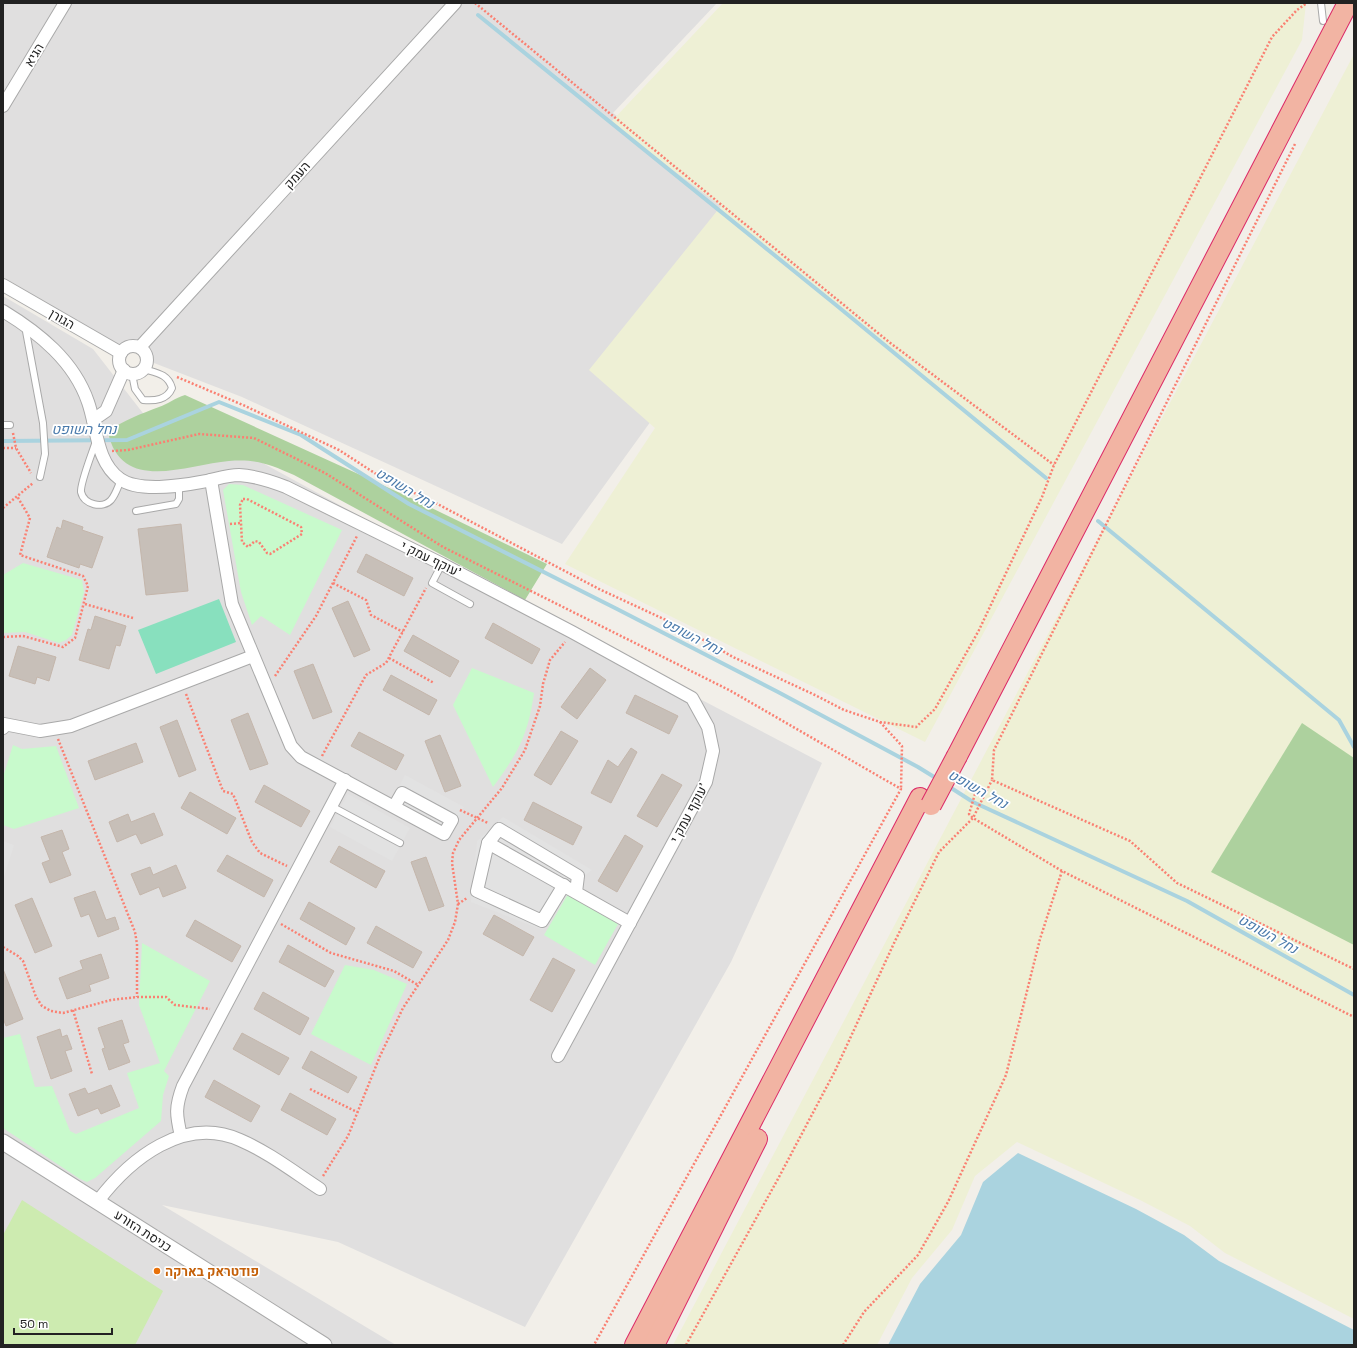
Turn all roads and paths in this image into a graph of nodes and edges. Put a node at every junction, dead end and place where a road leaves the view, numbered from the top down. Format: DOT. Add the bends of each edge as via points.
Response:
graph roads {
  1 [pos="65,3"];
  2 [pos="455,3"];
  3 [pos="475,3"];
  4 [pos="1307,3"];
  5 [pos="1333,3"];
  6 [pos="1348,3"];
  7 [pos="1322,12"];
  8 [pos="3,106"];
  9 [pos="1295,143"];
  10 [pos="3,285"];
  11 [pos="3,311"];
  12 [pos="24,325"];
  13 [pos="140,347"];
  14 [pos="121,353"];
  15 [pos="144,369"];
  16 [pos="128,372"];
  17 [pos="171,375"];
  18 [pos="93,420"];
  19 [pos="10,424"];
  20 [pos="3,425"];
  21 [pos="97,438"];
  22 [pos="3,448"];
  23 [pos="16,448"];
  24 [pos="101,451"];
  25 [pos="1054,465"];
  26 [pos="40,477"];
  27 [pos="121,480"];
  28 [pos="211,480"];
  29 [pos="179,485"];
  30 [pos="17,496"];
  31 [pos="240,505"];
  32 [pos="3,508"];
  33 [pos="136,511"];
  34 [pos="362,526"];
  35 [pos="441,564"];
  36 [pos="333,583"];
  37 [pos="84,604"];
  38 [pos="470,604"];
  39 [pos="133,618"];
  40 [pos="403,632"];
  41 [pos="572,632"];
  42 [pos="3,637"];
  43 [pos="254,656"];
  44 [pos="389,658"];
  45 [pos="434,683"];
  46 [pos="182,684"];
  47 [pos="267,688"];
  48 [pos="880,722"];
  49 [pos="3,728"];
  50 [pos="54,729"];
  51 [pos="951,752"];
  52 [pos="317,765"];
  53 [pos="345,780"];
  54 [pos="992,780"];
  55 [pos="901,789"];
  56 [pos="975,794"];
  57 [pos="926,802"];
  58 [pos="331,806"];
  59 [pos="394,807"];
  60 [pos="973,818"];
  61 [pos="488,843"];
  62 [pos="400,844"];
  63 [pos="297,871"];
  64 [pos="1062,871"];
  65 [pos="564,885"];
  66 [pos="576,892"];
  67 [pos="272,918"];
  68 [pos="630,923"];
  69 [pos="3,947"];
  70 [pos="1354,969"];
  71 [pos="418,985"];
  72 [pos="137,997"];
  73 [pos="73,1010"];
  74 [pos="223,1010"];
  75 [pos="1354,1017"];
  76 [pos="558,1056"];
  77 [pos="92,1074"];
  78 [pos="310,1088"];
  79 [pos="357,1112"];
  80 [pos="181,1136"];
  81 [pos="3,1142"];
  82 [pos="318,1188"];
  83 [pos="98,1201"];
  84 [pos="324,1345"];
  85 [pos="594,1345"];
  86 [pos="635,1345"];
  87 [pos="654,1345"];
  88 [pos="686,1345"];
  89 [pos="842,1345"];
  1 -- 8 [label="street, הגיא"];
  2 -- 13 [label="street, העמק"];
  3 -- 25 [label="path" via="889,342"];
  4 -- 25 [label="path" via="1272,37"];
  5 -- 7 [label="highway"];
  6 -- 51 [label="highway"];
  7 -- 51 [label="highway"];
  9 -- 54 [label="path" via="994,750"];
  10 -- 14 [label="street, הגורן"];
  11 -- 12 [label="street"];
  12 -- 18 [label="street" via="50,344 66,362 88,401"];
  12 -- 26 [label="lane" via="43,423 45,454"];
  13 -- 14 [label="street" via="127,347"];
  13 -- 15 [label="street" via="147,357"];
  14 -- 16 [label="street" via="120,362"];
  15 -- 16 [label="street" via="137,374"];
  15 -- 16 [label="lane" via="164,375 172,388 170,394 162,398 143,400"];
  16 -- 18 [label="street" via="106,411"];
  17 -- 48 [label="path" via="339,450 387,481 428,499 599,589 681,627 733,657 844,710"];
  18 -- 21 [label="street"];
  19 -- 20 [label="lane"];
  19 -- 23 [label="path"];
  21 -- 24 [label="street"];
  21 -- 27 [label="lane" via="81,494 91,503 106,504 112,499"];
  22 -- 23 [label="path"];
  23 -- 26 [label="path" via="31,473"];
  24 -- 27 [label="street" via="111,470"];
  24 -- 55 [label="path" via="128,450 199,434 254,438 325,474 443,547 729,690"];
  25 -- 48 [label="path" via="1042,497 982,623 936,709 916,726"];
  26 -- 30 [label="path"];
  27 -- 29 [label="street, עוקף עמק י’" via="146,487"];
  28 -- 29 [label="street, עוקף עמק י’"];
  28 -- 34 [label="street, עוקף עמק י’" via="239,475 268,480"];
  28 -- 43 [label="street" via="230,597"];
  29 -- 33 [label="lane" via="179,499 176,504"];
  30 -- 32 [label="path"];
  30 -- 37 [label="path" via="30,518 20,555 83,576 88,586"];
  31 -- 31 [label="path" via="242,542 245,545 259,542 270,554 302,534 301,527 246,499 243,499"];
  34 -- 35 [label="street, עוקף עמק י’"];
  34 -- 36 [label="path"];
  35 -- 38 [label="lane" via="432,584"];
  35 -- 40 [label="path"];
  35 -- 41 [label="street, עוקף עמק י’"];
  36 -- 40 [label="path" via="366,600 371,615"];
  36 -- 47 [label="path" via="304,636"];
  37 -- 39 [label="path"];
  37 -- 42 [label="path" via="75,638 64,647 23,636"];
  40 -- 44 [label="path"];
  41 -- 68 [label="street, עוקף עמק י’" via="692,698 708,727 713,751 706,782"];
  41 -- 71 [label="path" via="550,660 538,712 525,750 502,788 459,840 453,853 458,904 455,922 448,940"];
  43 -- 46 [label="street"];
  43 -- 47 [label="street"];
  44 -- 45 [label="path"];
  44 -- 52 [label="path" via="386,663 366,675"];
  46 -- 50 [label="street" via="71,726"];
  46 -- 63 [label="path" via="223,791 234,794 252,842 260,853"];
  47 -- 52 [label="street" via="287,739 294,750"];
  48 -- 55 [label="path" via="902,746"];
  49 -- 50 [label="street" via="4,724 40,731"];
  50 -- 72 [label="path" via="135,932 138,944"];
  51 -- 57 [label="highway"];
  52 -- 53 [label="street"];
  53 -- 58 [label="street"];
  53 -- 59 [label="street"];
  54 -- 60 [label="path"];
  54 -- 70 [label="path" via="1130,841 1177,883"];
  55 -- 85 [label="path"];
  56 -- 60 [label="path" via="970,814"];
  57 -- 86 [label="highway"];
  57 -- 87 [label="highway"];
  58 -- 62 [label="lane"];
  58 -- 63 [label="street"];
  60 -- 64 [label="path"];
  60 -- 88 [label="path" via="939,852 835,1071"];
  61 -- 65 [label="street"];
  61 -- 65 [label="street" via="476,891 542,921"];
  61 -- 66 [label="street" via="499,829 578,876"];
  63 -- 67 [label="street"];
  64 -- 75 [label="path"];
  64 -- 89 [label="path" via="1040,939 1006,1075 948,1202 918,1255 864,1312"];
  65 -- 66 [label="street"];
  66 -- 68 [label="street"];
  67 -- 71 [label="path" via="332,953 394,972"];
  67 -- 74 [label="street"];
  68 -- 76 [label="street, עוקף עמק י’"];
  69 -- 73 [label="path" via="22,961 42,1006 63,1013"];
  71 -- 79 [label="path" via="390,1034"];
  72 -- 73 [label="path" via="111,1000"];
  72 -- 74 [label="path" via="166,997 175,1005"];
  73 -- 77 [label="path"];
  74 -- 80 [label="street" via="178,1098 176,1114"];
  78 -- 79 [label="path"];
  79 -- 82 [label="path" via="348,1136"];
  80 -- 82 [label="street" via="203,1132 220,1133 238,1139 255,1147"];
  80 -- 83 [label="street" via="131,1164 118,1175"];
  81 -- 83 [label="street, כניסת הזורע"];
  83 -- 84 [label="street, כניסת הזורע"];
}
